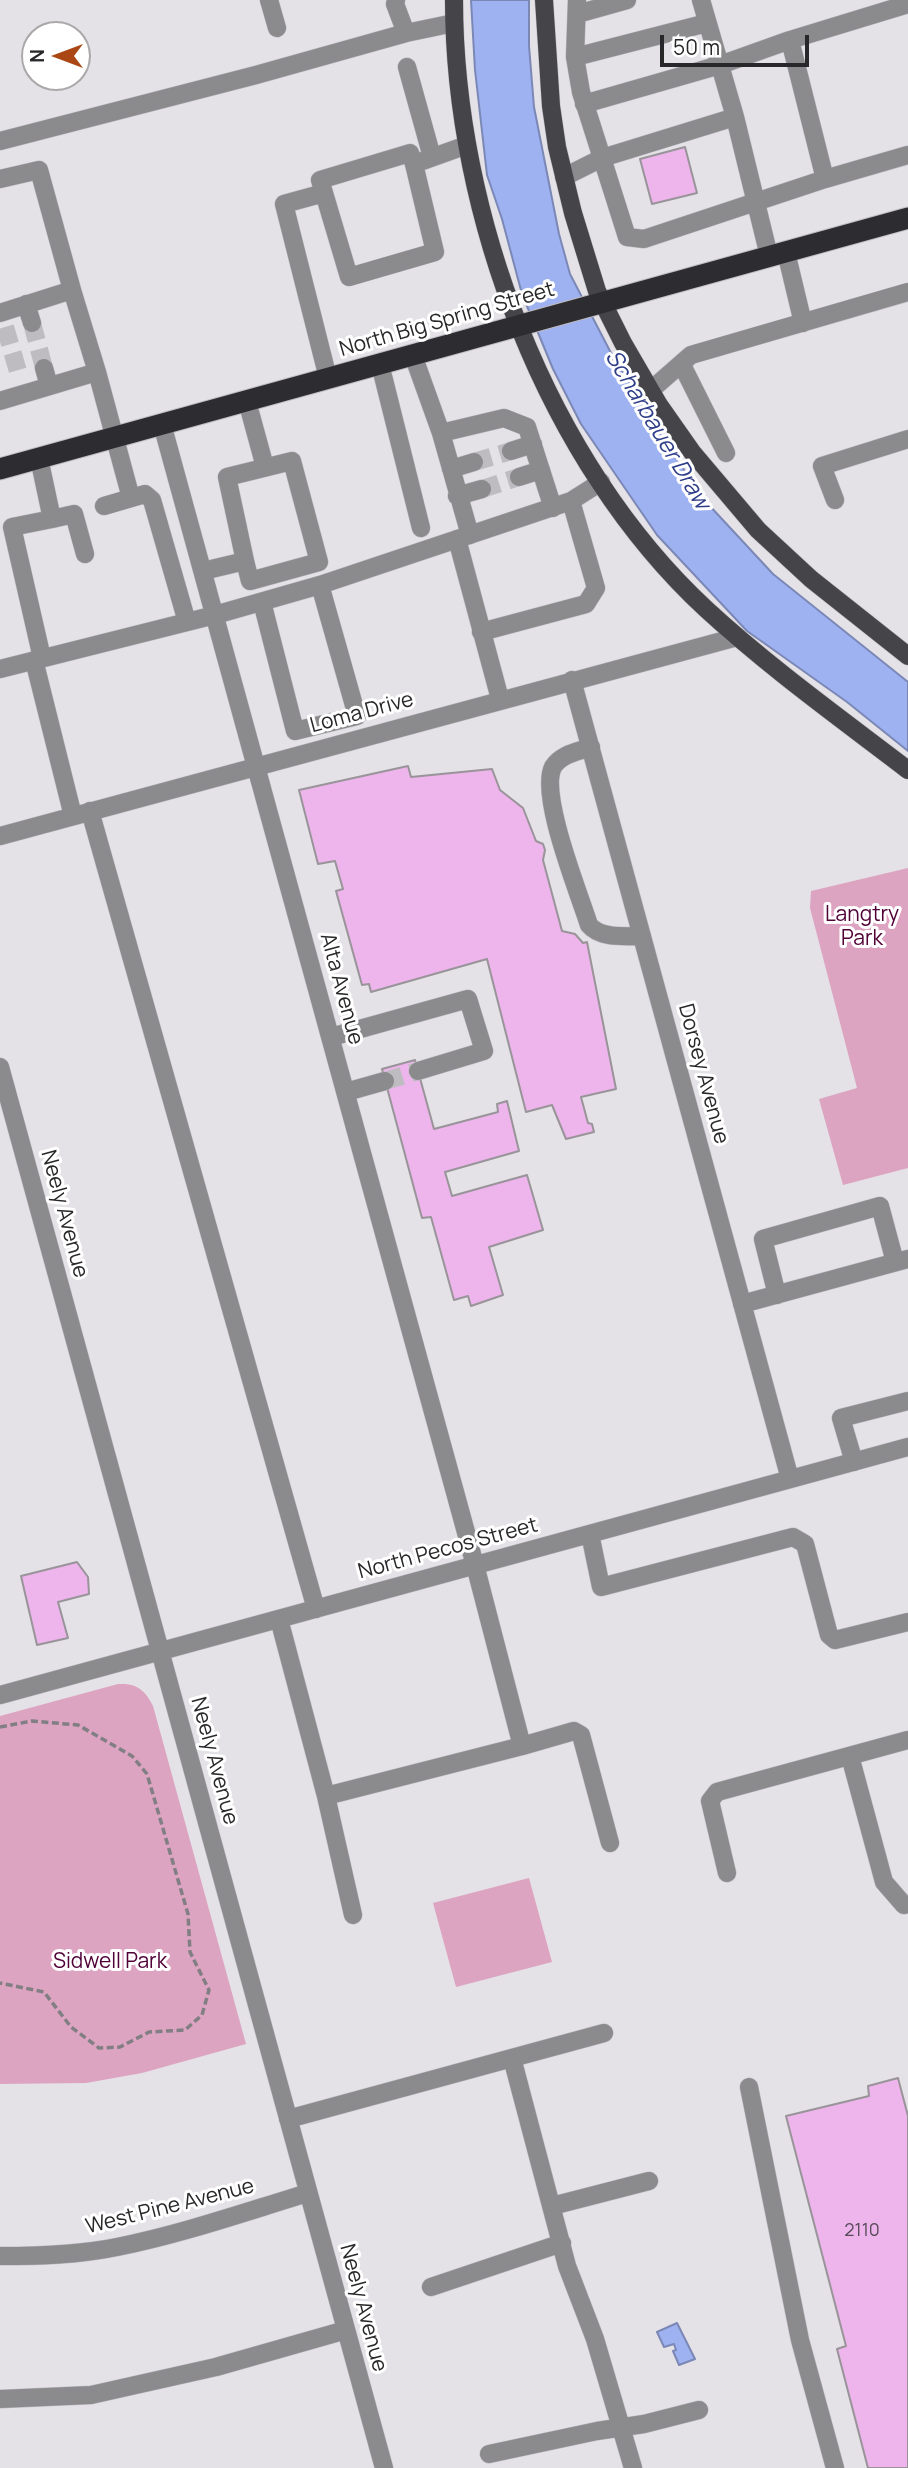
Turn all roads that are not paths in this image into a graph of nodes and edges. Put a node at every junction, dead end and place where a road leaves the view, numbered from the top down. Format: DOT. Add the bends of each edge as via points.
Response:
graph roads {
  1 [pos="269,0"];
  2 [pos="396,0"];
  3 [pos="454,0"];
  4 [pos="544,0"];
  5 [pos="626,0"];
  6 [pos="701,0"];
  7 [pos="908,4"];
  8 [pos="577,7"];
  9 [pos="454,23"];
  10 [pos="707,23"];
  11 [pos="277,29"];
  12 [pos="406,33"];
  13 [pos="790,40"];
  14 [pos="575,57"];
  15 [pos="720,65"];
  16 [pos="407,67"];
  17 [pos="584,104"];
  18 [pos="735,117"];
  19 [pos="0,141"];
  20 [pos="467,145"];
  21 [pos="908,155"];
  22 [pos="432,157"];
  23 [pos="602,158"];
  24 [pos="414,164"];
  25 [pos="564,177"];
  26 [pos="0,179"];
  27 [pos="825,179"];
  28 [pos="324,193"];
  29 [pos="756,202"];
  30 [pos="908,218"];
  31 [pos="778,254"];
  32 [pos="72,290"];
  33 [pos="908,292"];
  34 [pos="604,302"];
  35 [pos="26,304"];
  36 [pos="2,317"];
  37 [pos="32,323"];
  38 [pos="803,323"];
  39 [pos="519,325"];
  40 [pos="413,355"];
  41 [pos="380,364"];
  42 [pos="682,365"];
  43 [pos="44,368"];
  44 [pos="97,372"];
  45 [pos="328,378"];
  46 [pos="49,386"];
  47 [pos="651,390"];
  48 [pos="0,401"];
  49 [pos="247,401"];
  50 [pos="162,424"];
  51 [pos="441,433"];
  52 [pos="115,437"];
  53 [pos="908,439"];
  54 [pos="533,444"];
  55 [pos="510,451"];
  56 [pos="726,453"];
  57 [pos="39,458"];
  58 [pos="474,462"];
  59 [pos="265,467"];
  60 [pos="0,469"];
  61 [pos="451,469"];
  62 [pos="541,470"];
  63 [pos="519,477"];
  64 [pos="601,482"];
  65 [pos="482,489"];
  66 [pos="457,496"];
  67 [pos="131,498"];
  68 [pos="835,500"];
  69 [pos="571,501"];
  70 [pos="104,506"];
  71 [pos="554,508"];
  72 [pos="52,519"];
  73 [pos="6,528"];
  74 [pos="421,528"];
  75 [pos="464,537"];
  76 [pos="85,554"];
  77 [pos="245,561"];
  78 [pos="203,572"];
  79 [pos="320,585"];
  80 [pos="262,602"];
  81 [pos="215,615"];
  82 [pos="187,622"];
  83 [pos="481,632"];
  84 [pos="737,637"];
  85 [pos="908,656"];
  86 [pos="38,659"];
  87 [pos="0,669"];
  88 [pos="572,680"];
  89 [pos="500,699"];
  90 [pos="590,747"];
  91 [pos="257,766"];
  92 [pos="908,770"];
  93 [pos="81,814"];
  94 [pos="0,836"];
  95 [pos="642,936"];
  96 [pos="331,1037"];
  97 [pos="0,1067"];
  98 [pos="418,1071"];
  99 [pos="385,1081"];
  100 [pos="346,1092"];
  101 [pos="901,1261"];
  102 [pos="777,1294"];
  103 [pos="742,1304"];
  104 [pos="908,1401"];
  105 [pos="908,1447"];
  106 [pos="854,1462"];
  107 [pos="790,1479"];
  108 [pos="590,1534"];
  109 [pos="475,1565"];
  110 [pos="316,1609"];
  111 [pos="279,1619"];
  112 [pos="908,1622"];
  113 [pos="161,1651"];
  114 [pos="0,1695"];
  115 [pos="908,1740"];
  116 [pos="522,1746"];
  117 [pos="850,1756"];
  118 [pos="326,1797"];
  119 [pos="610,1843"];
  120 [pos="727,1873"];
  121 [pos="907,1910"];
  122 [pos="354,1915"];
  123 [pos="604,2032"];
  124 [pos="513,2058"];
  125 [pos="748,2087"];
  126 [pos="288,2119"];
  127 [pos="649,2181"];
  128 [pos="308,2193"];
  129 [pos="552,2206"];
  130 [pos="562,2243"];
  131 [pos="0,2256"];
  132 [pos="431,2287"];
  133 [pos="346,2330"];
  134 [pos="0,2399"];
  135 [pos="699,2410"];
  136 [pos="620,2427"];
  137 [pos="489,2454"];
  138 [pos="384,2468"];
  139 [pos="633,2468"];
  140 [pos="835,2468"];
  1 -- 11 [label="street"];
  2 -- 12 [label="street"];
  3 -- 9 [label="main road"];
  4 -- 25 [label="main road" via="551,106"];
  5 -- 8 [label="street"];
  6 -- 10 [label="street"];
  7 -- 13 [label="street"];
  8 -- 14 [label="street"];
  9 -- 12 [label="street"];
  9 -- 20 [label="main road"];
  10 -- 14 [label="street"];
  10 -- 15 [label="street"];
  12 -- 19 [label="street"];
  13 -- 15 [label="street"];
  13 -- 27 [label="street"];
  14 -- 17 [label="street"];
  15 -- 17 [label="street"];
  15 -- 18 [label="street"];
  16 -- 22 [label="street"];
  17 -- 23 [label="street"];
  18 -- 23 [label="street"];
  18 -- 29 [label="street"];
  20 -- 22 [label="street"];
  20 -- 39 [label="main road" via="496,260"];
  21 -- 27 [label="street"];
  22 -- 24 [label="street"];
  23 -- 25 [label="street"];
  23 -- 29 [label="street" via="627,237 644,239"];
  24 -- 28 [label="street" via="410,153 320,180"];
  24 -- 28 [label="street" via="435,252 349,277"];
  25 -- 34 [label="main road"];
  26 -- 32 [label="street" via="39,170"];
  27 -- 29 [label="street"];
  28 -- 45 [label="street" via="284,204"];
  29 -- 31 [label="street"];
  30 -- 31 [label="highway, North Big Spring Street"];
  31 -- 34 [label="highway, North Big Spring Street"];
  31 -- 38 [label="street"];
  32 -- 35 [label="street"];
  32 -- 44 [label="street"];
  33 -- 38 [label="street"];
  34 -- 39 [label="highway, North Big Spring Street"];
  34 -- 47 [label="main road"];
  35 -- 36 [label="street"];
  35 -- 37 [label="street"];
  38 -- 42 [label="street" via="691,355"];
  39 -- 40 [label="highway, North Big Spring Street"];
  39 -- 64 [label="main road" via="552,401"];
  40 -- 41 [label="highway, North Big Spring Street"];
  40 -- 51 [label="street"];
  41 -- 45 [label="highway, North Big Spring Street"];
  41 -- 74 [label="street"];
  42 -- 47 [label="street"];
  42 -- 56 [label="street"];
  43 -- 46 [label="street"];
  44 -- 46 [label="street"];
  44 -- 52 [label="street"];
  45 -- 49 [label="highway, North Big Spring Street"];
  46 -- 48 [label="street" via="22,386"];
  47 -- 85 [label="main road" via="692,452 758,530"];
  49 -- 50 [label="highway, North Big Spring Street"];
  49 -- 59 [label="street"];
  50 -- 52 [label="highway, North Big Spring Street"];
  50 -- 78 [label="street, Alta Avenue"];
  51 -- 54 [label="street" via="504,418 527,427"];
  51 -- 61 [label="street"];
  52 -- 57 [label="highway, North Big Spring Street"];
  52 -- 67 [label="street"];
  53 -- 68 [label="street" via="822,466"];
  54 -- 55 [label="street"];
  54 -- 62 [label="street"];
  57 -- 60 [label="highway, North Big Spring Street"];
  57 -- 72 [label="street"];
  58 -- 61 [label="street"];
  59 -- 77 [label="street" via="226,477"];
  59 -- 77 [label="street" via="292,461 319,562 250,581"];
  61 -- 66 [label="street"];
  62 -- 63 [label="street"];
  62 -- 71 [label="street"];
  64 -- 69 [label="street"];
  64 -- 84 [label="main road" via="658,557"];
  65 -- 66 [label="street"];
  66 -- 75 [label="street"];
  67 -- 70 [label="street"];
  67 -- 82 [label="street" via="145,494 152,500"];
  69 -- 71 [label="street"];
  69 -- 83 [label="street" via="596,588 586,604"];
  71 -- 75 [label="street"];
  72 -- 73 [label="street"];
  72 -- 76 [label="street" via="74,514"];
  73 -- 86 [label="street"];
  75 -- 79 [label="street"];
  75 -- 83 [label="street"];
  77 -- 78 [label="street"];
  78 -- 81 [label="street, Alta Avenue"];
  79 -- 80 [label="street"];
  79 -- 80 [label="street" via="357,716 295,731"];
  80 -- 81 [label="street"];
  81 -- 82 [label="street"];
  81 -- 91 [label="street, Alta Avenue"];
  82 -- 86 [label="street"];
  83 -- 89 [label="street"];
  84 -- 88 [label="street, Loma Drive"];
  84 -- 92 [label="main road"];
  86 -- 87 [label="street"];
  86 -- 93 [label="street"];
  88 -- 89 [label="street, Loma Drive"];
  88 -- 90 [label="street, Dorsey Avenue"];
  89 -- 91 [label="street, Loma Drive"];
  90 -- 95 [label="street, Dorsey Avenue"];
  90 -- 95 [label="street" via="562,757 554,767 551,804 589,925 594,932"];
  91 -- 93 [label="street, Loma Drive"];
  91 -- 96 [label="street, Alta Avenue"];
  93 -- 94 [label="street, Loma Drive"];
  93 -- 110 [label="street"];
  95 -- 103 [label="street, Dorsey Avenue"];
  96 -- 98 [label="street" via="468,999 484,1051"];
  96 -- 100 [label="street, Alta Avenue"];
  97 -- 113 [label="street, Neely Avenue"];
  99 -- 100 [label="street"];
  100 -- 109 [label="street, Alta Avenue"];
  101 -- 102 [label="street"];
  101 -- 102 [label="street" via="880,1206 763,1239"];
  102 -- 103 [label="street"];
  103 -- 107 [label="street, Dorsey Avenue"];
  104 -- 106 [label="street" via="841,1419"];
  105 -- 106 [label="street, North Pecos Street"];
  106 -- 107 [label="street, North Pecos Street"];
  107 -- 108 [label="street, North Pecos Street"];
  108 -- 109 [label="street, North Pecos Street"];
  108 -- 112 [label="street" via="601,1587 793,1537 805,1544 829,1634 835,1640"];
  109 -- 110 [label="street, North Pecos Street"];
  109 -- 116 [label="street, Alta Avenue"];
  110 -- 111 [label="street, North Pecos Street"];
  111 -- 113 [label="street, North Pecos Street"];
  111 -- 118 [label="street"];
  113 -- 114 [label="street, North Pecos Street"];
  113 -- 126 [label="street, Neely Avenue"];
  115 -- 117 [label="street"];
  116 -- 118 [label="street"];
  116 -- 119 [label="street" via="574,1731 581,1734"];
  117 -- 120 [label="street" via="717,1792 710,1801"];
  117 -- 121 [label="street" via="884,1882"];
  118 -- 122 [label="street"];
  123 -- 124 [label="street"];
  124 -- 126 [label="street"];
  124 -- 129 [label="street"];
  125 -- 140 [label="street" via="800,2340"];
  126 -- 128 [label="street, Neely Avenue"];
  127 -- 129 [label="street"];
  128 -- 131 [label="street, West Pine Avenue" via="118,2247"];
  128 -- 133 [label="street, Neely Avenue"];
  129 -- 130 [label="street"];
  130 -- 132 [label="street"];
  130 -- 136 [label="street"];
  133 -- 134 [label="street" via="216,2367 91,2395"];
  133 -- 138 [label="street, Neely Avenue"];
  135 -- 136 [label="street"];
  136 -- 137 [label="street"];
  136 -- 139 [label="street"];
}
